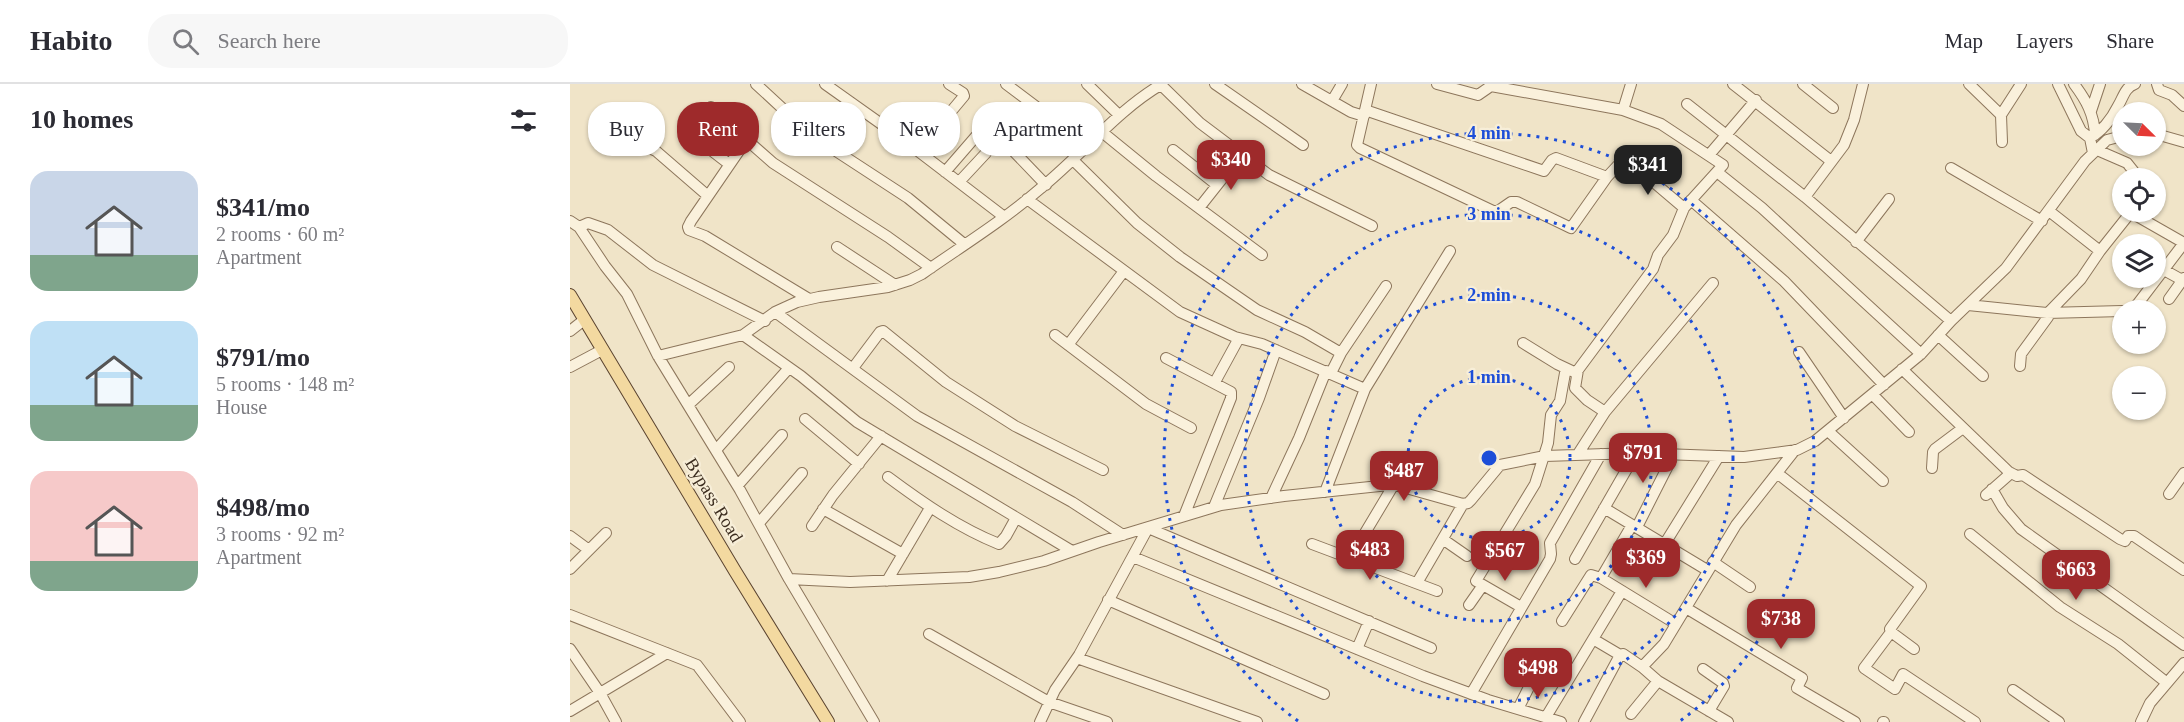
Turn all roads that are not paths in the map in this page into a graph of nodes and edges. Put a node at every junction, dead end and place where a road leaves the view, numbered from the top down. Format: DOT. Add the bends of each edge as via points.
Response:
graph roads {
  1 [pos="825,84"];
  2 [pos="949,84"];
  3 [pos="1006,84"];
  4 [pos="1087,84"];
  5 [pos="1161,84"];
  6 [pos="1215,84"];
  7 [pos="1302,84"];
  8 [pos="1342,84"];
  9 [pos="1371,84"];
  10 [pos="1437,84"];
  11 [pos="1631,84"];
  12 [pos="1733,84"];
  13 [pos="1803,84"];
  14 [pos="1863,84"];
  15 [pos="1959,84"];
  16 [pos="2021,84"];
  17 [pos="2058,84"];
  18 [pos="2074,84"];
  19 [pos="2100,84"];
  20 [pos="2132,84"];
  21 [pos="1970,85"];
  22 [pos="763,86"];
  23 [pos="2156,86"];
  24 [pos="1755,100"];
  25 [pos="1332,101"];
  26 [pos="959,102"];
  27 [pos="1030,102"];
  28 [pos="1687,104"];
  29 [pos="2184,106"];
  30 [pos="1833,108"];
  31 [pos="1623,110"];
  32 [pos="2091,111"];
  33 [pos="1365,113"];
  34 [pos="1119,115"];
  35 [pos="2001,115"];
  36 [pos="878,122"];
  37 [pos="1104,130"];
  38 [pos="1104,134"];
  39 [pos="1726,135"];
  40 [pos="2092,136"];
  41 [pos="2166,137"];
  42 [pos="2112,139"];
  43 [pos="2002,142"];
  44 [pos="2184,142"];
  45 [pos="1303,145"];
  46 [pos="1173,150"];
  47 [pos="759,151"];
  48 [pos="2095,151"];
  49 [pos="1241,155"];
  50 [pos="1709,155"];
  51 [pos="663,156"];
  52 [pos="719,156"];
  53 [pos="736,156"];
  54 [pos="924,156"];
  55 [pos="983,156"];
  56 [pos="1077,156"];
  57 [pos="1073,160"];
  58 [pos="1831,161"];
  59 [pos="729,164"];
  60 [pos="1951,168"];
  61 [pos="2131,168"];
  62 [pos="945,172"];
  63 [pos="1717,172"];
  64 [pos="1607,177"];
  65 [pos="958,182"];
  66 [pos="1046,185"];
  67 [pos="1217,185"];
  68 [pos="708,196"];
  69 [pos="1805,197"];
  70 [pos="1889,199"];
  71 [pos="1027,200"];
  72 [pos="1687,204"];
  73 [pos="1199,208"];
  74 [pos="2049,211"];
  75 [pos="1004,216"];
  76 [pos="2042,221"];
  77 [pos="2125,222"];
  78 [pos="2148,222"];
  79 [pos="574,224"];
  80 [pos="1372,226"];
  81 [pos="1856,242"];
  82 [pos="2184,243"];
  83 [pos="964,244"];
  84 [pos="837,247"];
  85 [pos="1450,251"];
  86 [pos="2100,251"];
  87 [pos="1262,255"];
  88 [pos="2166,262"];
  89 [pos="931,268"];
  90 [pos="1124,271"];
  91 [pos="2166,272"];
  92 [pos="2184,280"];
  93 [pos="1713,283"];
  94 [pos="895,285"];
  95 [pos="1386,286"];
  96 [pos="570,295"];
  97 [pos="809,299"];
  98 [pos="2169,299"];
  99 [pos="1968,305"];
  100 [pos="2112,311"];
  101 [pos="775,312"];
  102 [pos="2049,313"];
  103 [pos="584,320"];
  104 [pos="765,321"];
  105 [pos="1951,321"];
  106 [pos="570,331"];
  107 [pos="1055,335"];
  108 [pos="1938,335"];
  109 [pos="743,336"];
  110 [pos="1239,338"];
  111 [pos="1522,342"];
  112 [pos="1068,345"];
  113 [pos="602,350"];
  114 [pos="1276,350"];
  115 [pos="1799,352"];
  116 [pos="1341,353"];
  117 [pos="1921,354"];
  118 [pos="658,356"];
  119 [pos="1166,358"];
  120 [pos="2020,366"];
  121 [pos="570,367"];
  122 [pos="729,367"];
  123 [pos="789,368"];
  124 [pos="853,368"];
  125 [pos="1902,369"];
  126 [pos="1328,372"];
  127 [pos="1565,373"];
  128 [pos="1577,373"];
  129 [pos="1983,376"];
  130 [pos="1215,382"];
  131 [pos="1884,385"];
  132 [pos="1365,389"];
  133 [pos="1873,395"];
  134 [pos="688,405"];
  135 [pos="1605,412"];
  136 [pos="1844,418"];
  137 [pos="805,419"];
  138 [pos="1191,428"];
  139 [pos="1963,428"];
  140 [pos="1828,431"];
  141 [pos="1910,432"];
  142 [pos="782,435"];
  143 [pos="880,436"];
  144 [pos="716,450"];
  145 [pos="1795,450"];
  146 [pos="1636,453"];
  147 [pos="1578,454"];
  148 [pos="1601,454"];
  149 [pos="1674,454"];
  150 [pos="1545,456"];
  151 [pos="1719,456"];
  152 [pos="859,464"];
  153 [pos="1932,468"];
  154 [pos="1103,470"];
  155 [pos="802,473"];
  156 [pos="1777,473"];
  157 [pos="2011,473"];
  158 [pos="2184,473"];
  159 [pos="888,477"];
  160 [pos="1883,481"];
  161 [pos="738,485"];
  162 [pos="1393,486"];
  163 [pos="1325,492"];
  164 [pos="2169,494"];
  165 [pos="1271,498"];
  166 [pos="1463,504"];
  167 [pos="1214,507"];
  168 [pos="930,508"];
  169 [pos="1604,508"];
  170 [pos="823,509"];
  171 [pos="1184,516"];
  172 [pos="1016,518"];
  173 [pos="759,523"];
  174 [pos="812,526"];
  175 [pos="1634,526"];
  176 [pos="1148,528"];
  177 [pos="606,533"];
  178 [pos="1970,534"];
  179 [pos="1123,535"];
  180 [pos="570,536"];
  181 [pos="1444,540"];
  182 [pos="1312,544"];
  183 [pos="1664,544"];
  184 [pos="589,550"];
  185 [pos="1072,551"];
  186 [pos="903,554"];
  187 [pos="1467,556"];
  188 [pos="1133,557"];
  189 [pos="1350,558"];
  190 [pos="1575,560"];
  191 [pos="1710,566"];
  192 [pos="570,569"];
  193 [pos="2184,570"];
  194 [pos="1601,578"];
  195 [pos="789,579"];
  196 [pos="887,581"];
  197 [pos="1417,583"];
  198 [pos="1483,585"];
  199 [pos="1750,587"];
  200 [pos="1437,591"];
  201 [pos="1622,591"];
  202 [pos="1108,600"];
  203 [pos="1469,605"];
  204 [pos="1521,607"];
  205 [pos="1686,608"];
  206 [pos="570,615"];
  207 [pos="1369,621"];
  208 [pos="1562,621"];
  209 [pos="1676,624"];
  210 [pos="1891,632"];
  211 [pos="929,634"];
  212 [pos="1593,639"];
  213 [pos="2184,645"];
  214 [pos="570,648"];
  215 [pos="1431,648"];
  216 [pos="1357,649"];
  217 [pos="1914,649"];
  218 [pos="667,653"];
  219 [pos="1620,655"];
  220 [pos="1077,658"];
  221 [pos="2184,663"];
  222 [pos="1642,667"];
  223 [pos="1703,669"];
  224 [pos="1534,677"];
  225 [pos="1658,681"];
  226 [pos="2167,683"];
  227 [pos="2013,690"];
  228 [pos="600,693"];
  229 [pos="1324,694"];
  230 [pos="1471,694"];
  231 [pos="1050,702"];
  232 [pos="1518,709"];
  233 [pos="570,711"];
  234 [pos="1709,711"];
  235 [pos="1631,714"];
  236 [pos="1546,717"];
  237 [pos="616,722"];
  238 [pos="740,722"];
  239 [pos="828,722"];
  240 [pos="874,722"];
  241 [pos="1040,722"];
  242 [pos="1107,722"];
  243 [pos="1257,722"];
  244 [pos="1561,722"];
  245 [pos="1584,722"];
  246 [pos="1728,722"];
  247 [pos="1855,722"];
  248 [pos="1975,722"];
  249 [pos="2059,722"];
  250 [pos="2141,722"];
  1 -- 36 [label="street"];
  2 -- 26 [label="street" via="963,93"];
  3 -- 27 [label="street"];
  4 -- 34 [label="street"];
  5 -- 34 [label="street"];
  5 -- 49 [label="street" via="1200,123"];
  6 -- 45 [label="street"];
  7 -- 25 [label="street"];
  8 -- 25 [label="street"];
  9 -- 33 [label="street"];
  10 -- 31 [label="street" via="1478,95 1491,86"];
  11 -- 31 [label="street"];
  12 -- 24 [label="street"];
  13 -- 30 [label="street"];
  14 -- 58 [label="street" via="1849,134"];
  15 -- 21 [label="street"];
  16 -- 35 [label="street"];
  17 -- 40 [label="street" via="2081,131"];
  18 -- 32 [label="street"];
  19 -- 32 [label="street"];
  20 -- 40 [label="street" via="2100,132"];
  21 -- 35 [label="street"];
  22 -- 83 [label="street" via="810,134 908,198"];
  23 -- 29 [label="street"];
  24 -- 39 [label="street"];
  24 -- 58 [label="street"];
  25 -- 33 [label="street"];
  28 -- 39 [label="street"];
  31 -- 50 [label="street" via="1661,124"];
  32 -- 40 [label="street"];
  33 -- 64 [label="street" via="1544,171 1556,158"];
  33 -- 64 [label="street" via="1357,145 1360,148 1493,211 1517,202 1571,228"];
  34 -- 37 [label="street"];
  35 -- 43 [label="street"];
  38 -- 73 [label="street"];
  39 -- 50 [label="street"];
  39 -- 69 [label="street"];
  40 -- 48 [label="street"];
  41 -- 44 [label="street"];
  42 -- 48 [label="street"];
  46 -- 67 [label="street"];
  47 -- 89 [label="street"];
  48 -- 61 [label="street"];
  48 -- 74 [label="street"];
  49 -- 67 [label="street"];
  49 -- 80 [label="street" via="1269,175"];
  50 -- 63 [label="street" via="1723,165"];
  51 -- 68 [label="street"];
  52 -- 59 [label="street"];
  53 -- 59 [label="street"];
  54 -- 62 [label="street"];
  55 -- 65 [label="street"];
  56 -- 57 [label="street"];
  57 -- 66 [label="street"];
  57 -- 116 [label="street" via="1137,223 1180,257 1257,310"];
  58 -- 69 [label="street"];
  59 -- 68 [label="street"];
  60 -- 76 [label="street"];
  62 -- 65 [label="street"];
  62 -- 66 [label="street" via="986,127"];
  63 -- 72 [label="street"];
  63 -- 117 [label="street" via="1762,208"];
  64 -- 72 [label="street" via="1618,163 1624,162"];
  65 -- 75 [label="street"];
  66 -- 71 [label="street"];
  67 -- 73 [label="street"];
  68 -- 97 [label="street" via="689,230"];
  69 -- 81 [label="street"];
  70 -- 81 [label="street"];
  71 -- 75 [label="street"];
  71 -- 90 [label="street"];
  72 -- 128 [label="street" via="1653,269"];
  72 -- 131 [label="street" via="1749,249"];
  73 -- 87 [label="street"];
  74 -- 76 [label="street"];
  74 -- 86 [label="street"];
  75 -- 83 [label="street"];
  76 -- 99 [label="street" via="2006,268"];
  77 -- 86 [label="street"];
  78 -- 82 [label="street"];
  79 -- 104 [label="street" via="588,223 608,230 653,266"];
  79 -- 118 [label="street" via="627,294"];
  81 -- 105 [label="street"];
  82 -- 88 [label="street"];
  83 -- 89 [label="street"];
  84 -- 94 [label="street"];
  85 -- 132 [label="street"];
  86 -- 102 [label="street" via="2081,279"];
  89 -- 94 [label="street"];
  90 -- 110 [label="street" via="1180,312"];
  90 -- 112 [label="street"];
  91 -- 92 [label="street"];
  92 -- 98 [label="street"];
  93 -- 135 [label="street"];
  94 -- 97 [label="street"];
  95 -- 116 [label="street"];
  96 -- 103 [label="main road, Bypass Road"];
  97 -- 101 [label="street"];
  99 -- 102 [label="street"];
  99 -- 105 [label="street"];
  100 -- 102 [label="street"];
  101 -- 104 [label="street"];
  101 -- 124 [label="street"];
  102 -- 120 [label="street" via="2021,354"];
  103 -- 106 [label="street"];
  103 -- 113 [label="main road, Bypass Road"];
  104 -- 109 [label="street"];
  105 -- 108 [label="street"];
  107 -- 112 [label="street"];
  108 -- 117 [label="street"];
  108 -- 129 [label="street"];
  109 -- 118 [label="street"];
  109 -- 123 [label="street"];
  110 -- 114 [label="street"];
  110 -- 130 [label="street"];
  111 -- 128 [label="street"];
  112 -- 138 [label="street" via="1146,404"];
  113 -- 121 [label="street"];
  113 -- 239 [label="main road, Bypass Road"];
  114 -- 126 [label="street"];
  114 -- 167 [label="street"];
  115 -- 136 [label="street"];
  116 -- 126 [label="street"];
  117 -- 125 [label="street"];
  118 -- 134 [label="street"];
  119 -- 130 [label="street"];
  122 -- 134 [label="street"];
  123 -- 143 [label="street"];
  123 -- 144 [label="street"];
  124 -- 154 [label="street" via="883,331 946,382 995,413"];
  124 -- 179 [label="street" via="917,416 1072,502"];
  125 -- 131 [label="street"];
  125 -- 139 [label="street"];
  126 -- 132 [label="street"];
  126 -- 165 [label="street"];
  127 -- 150 [label="street" via="1560,401 1551,415"];
  128 -- 135 [label="street" via="1575,388"];
  130 -- 171 [label="street" via="1231,392 1231,398"];
  131 -- 133 [label="street"];
  132 -- 163 [label="street"];
  133 -- 136 [label="street"];
  133 -- 141 [label="street"];
  134 -- 144 [label="street"];
  135 -- 147 [label="street"];
  136 -- 140 [label="street"];
  137 -- 152 [label="street"];
  139 -- 153 [label="street" via="1935,449"];
  139 -- 157 [label="street"];
  140 -- 145 [label="street"];
  140 -- 160 [label="street"];
  142 -- 161 [label="street"];
  143 -- 152 [label="street"];
  143 -- 172 [label="street"];
  144 -- 161 [label="street"];
  145 -- 151 [label="street"];
  145 -- 156 [label="street"];
  146 -- 148 [label="street"];
  146 -- 149 [label="street"];
  146 -- 169 [label="street"];
  147 -- 148 [label="street"];
  147 -- 150 [label="street"];
  148 -- 204 [label="street" via="1550,543 1551,554"];
  149 -- 151 [label="street"];
  149 -- 175 [label="street"];
  150 -- 166 [label="street" via="1500,465 1471,500"];
  150 -- 198 [label="street" via="1534,484 1476,580"];
  151 -- 183 [label="street"];
  152 -- 170 [label="street"];
  155 -- 173 [label="street"];
  156 -- 191 [label="street"];
  156 -- 210 [label="street" via="1922,586 1890,628"];
  157 -- 193 [label="street" via="2023,475 2120,539 2125,541 2134,536"];
  157 -- 213 [label="street" via="1989,492 2021,529"];
  158 -- 164 [label="street"];
  159 -- 168 [label="street"];
  161 -- 173 [label="street"];
  162 -- 163 [label="street"];
  162 -- 166 [label="street"];
  162 -- 189 [label="street"];
  163 -- 165 [label="street"];
  165 -- 167 [label="street"];
  166 -- 181 [label="street"];
  167 -- 171 [label="street"];
  168 -- 172 [label="street" via="999,544"];
  168 -- 186 [label="street"];
  169 -- 175 [label="street"];
  169 -- 190 [label="street"];
  170 -- 174 [label="street"];
  170 -- 186 [label="street"];
  171 -- 176 [label="street"];
  172 -- 185 [label="street"];
  173 -- 195 [label="street"];
  175 -- 183 [label="street"];
  175 -- 194 [label="street"];
  176 -- 179 [label="street"];
  176 -- 188 [label="street"];
  176 -- 207 [label="street"];
  177 -- 184 [label="street"];
  178 -- 226 [label="street" via="2060,607 2118,644"];
  179 -- 185 [label="street"];
  180 -- 184 [label="street"];
  181 -- 187 [label="street"];
  181 -- 197 [label="street"];
  182 -- 189 [label="street"];
  183 -- 191 [label="street"];
  184 -- 192 [label="street"];
  185 -- 196 [label="street" via="999,572"];
  186 -- 196 [label="street"];
  188 -- 202 [label="street"];
  188 -- 216 [label="street"];
  189 -- 197 [label="street"];
  191 -- 199 [label="street"];
  191 -- 205 [label="street"];
  194 -- 201 [label="street"];
  194 -- 208 [label="street" via="1590,575"];
  195 -- 196 [label="street"];
  195 -- 240 [label="street"];
  197 -- 200 [label="street"];
  198 -- 203 [label="street"];
  198 -- 204 [label="street"];
  201 -- 209 [label="street"];
  201 -- 212 [label="street"];
  202 -- 220 [label="street"];
  202 -- 229 [label="street"];
  204 -- 230 [label="street"];
  205 -- 209 [label="street"];
  205 -- 247 [label="street" via="1802,678 1797,688"];
  206 -- 218 [label="street"];
  207 -- 215 [label="street"];
  207 -- 216 [label="street"];
  209 -- 222 [label="street"];
  210 -- 217 [label="street"];
  210 -- 248 [label="street" via="1864,668 1895,689 1903,674"];
  211 -- 231 [label="street"];
  212 -- 219 [label="street"];
  212 -- 236 [label="street"];
  214 -- 228 [label="street"];
  216 -- 230 [label="street"];
  218 -- 228 [label="street"];
  218 -- 238 [label="street" via="697,665"];
  219 -- 222 [label="street"];
  219 -- 245 [label="street"];
  220 -- 231 [label="street"];
  220 -- 243 [label="street"];
  221 -- 226 [label="street"];
  222 -- 225 [label="street"];
  223 -- 234 [label="street" via="1724,686"];
  224 -- 232 [label="street"];
  225 -- 234 [label="street"];
  225 -- 235 [label="street"];
  226 -- 250 [label="street"];
  227 -- 249 [label="street"];
  228 -- 233 [label="street"];
  228 -- 237 [label="street"];
  230 -- 232 [label="street"];
  231 -- 241 [label="street"];
  231 -- 242 [label="street"];
  232 -- 236 [label="street"];
  234 -- 246 [label="street"];
  236 -- 244 [label="street"];
}
